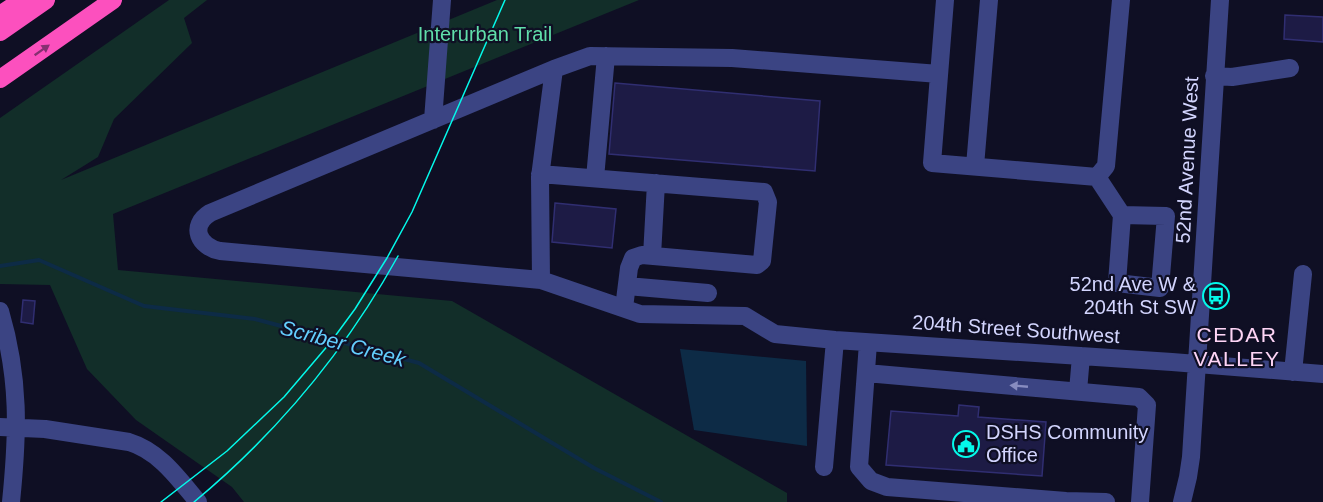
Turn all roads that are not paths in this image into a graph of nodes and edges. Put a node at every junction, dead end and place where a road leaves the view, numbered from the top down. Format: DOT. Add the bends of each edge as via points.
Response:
graph roads {
  1 [pos="22,0"];
  2 [pos="46,0"];
  3 [pos="113,0"];
  4 [pos="442,0"];
  5 [pos="945,0"];
  6 [pos="989,0"];
  7 [pos="1121,0"];
  8 [pos="1220,0"];
  9 [pos="0,15"];
  10 [pos="0,32"];
  11 [pos="606,56"];
  12 [pos="1290,68"];
  13 [pos="554,69"];
  14 [pos="939,74"];
  15 [pos="1214,76"];
  16 [pos="0,79"];
  17 [pos="432,120"];
  18 [pos="975,166"];
  19 [pos="540,174"];
  20 [pos="1097,177"];
  21 [pos="595,178"];
  22 [pos="656,183"];
  23 [pos="1122,215"];
  24 [pos="652,256"];
  25 [pos="1303,274"];
  26 [pos="541,280"];
  27 [pos="627,286"];
  28 [pos="708,293"];
  29 [pos="624,308"];
  30 [pos="0,311"];
  31 [pos="835,340"];
  32 [pos="868,343"];
  33 [pos="1081,356"];
  34 [pos="1197,364"];
  35 [pos="1293,372"];
  36 [pos="866,373"];
  37 [pos="1323,374"];
  38 [pos="1078,391"];
  39 [pos="0,427"];
  40 [pos="824,467"];
  41 [pos="11,502"];
  42 [pos="198,502"];
  43 [pos="1106,502"];
  44 [pos="1140,502"];
  45 [pos="1182,502"];
  1 -- 9 [label="highway"];
  2 -- 10 [label="highway"];
  16 -- 3 [label="highway, one-way"];
  4 -- 17 [label="street"];
  5 -- 14 [label="street"];
  6 -- 18 [label="street"];
  7 -- 20 [label="street" via="1106,166"];
  8 -- 15 [label="street, 52nd Avenue West"];
  11 -- 13 [label="street" via="590,56"];
  11 -- 14 [label="street" via="732,58"];
  11 -- 21 [label="street"];
  12 -- 15 [label="street"];
  13 -- 17 [label="street"];
  13 -- 19 [label="street"];
  14 -- 18 [label="street" via="932,163"];
  15 -- 34 [label="street, 52nd Avenue West"];
  17 -- 26 [label="street, 204th Street Southwest" via="210,213 200,222 200,238 212,250 220,251"];
  18 -- 20 [label="street"];
  19 -- 21 [label="street"];
  19 -- 26 [label="street"];
  20 -- 23 [label="street"];
  21 -- 22 [label="street"];
  22 -- 24 [label="street"];
  22 -- 24 [label="street" via="764,192 768,202 762,261 757,265"];
  24 -- 27 [label="street" via="633,258"];
  25 -- 35 [label="street"];
  26 -- 29 [label="street, 204th Street Southwest"];
  27 -- 28 [label="street"];
  27 -- 29 [label="street"];
  29 -- 31 [label="street, 204th Street Southwest" via="640,314 745,316 775,334"];
  30 -- 41 [label="street" via="14,372 17,413"];
  31 -- 32 [label="street, 204th Street Southwest"];
  31 -- 40 [label="street"];
  32 -- 33 [label="street, 204th Street Southwest"];
  32 -- 36 [label="street"];
  33 -- 34 [label="street, 204th Street Southwest"];
  33 -- 38 [label="street"];
  34 -- 35 [label="street, 204th Street Southwest"];
  34 -- 45 [label="street, 52nd Avenue West" via="1191,456"];
  35 -- 37 [label="street, 204th Street Southwest"];
  38 -- 36 [label="street, one-way"];
  36 -- 43 [label="street" via="858,467 871,481 887,487"];
  38 -- 44 [label="street" via="1139,397 1147,405"];
  39 -- 42 [label="street" via="45,429 138,445 160,459"];
}
